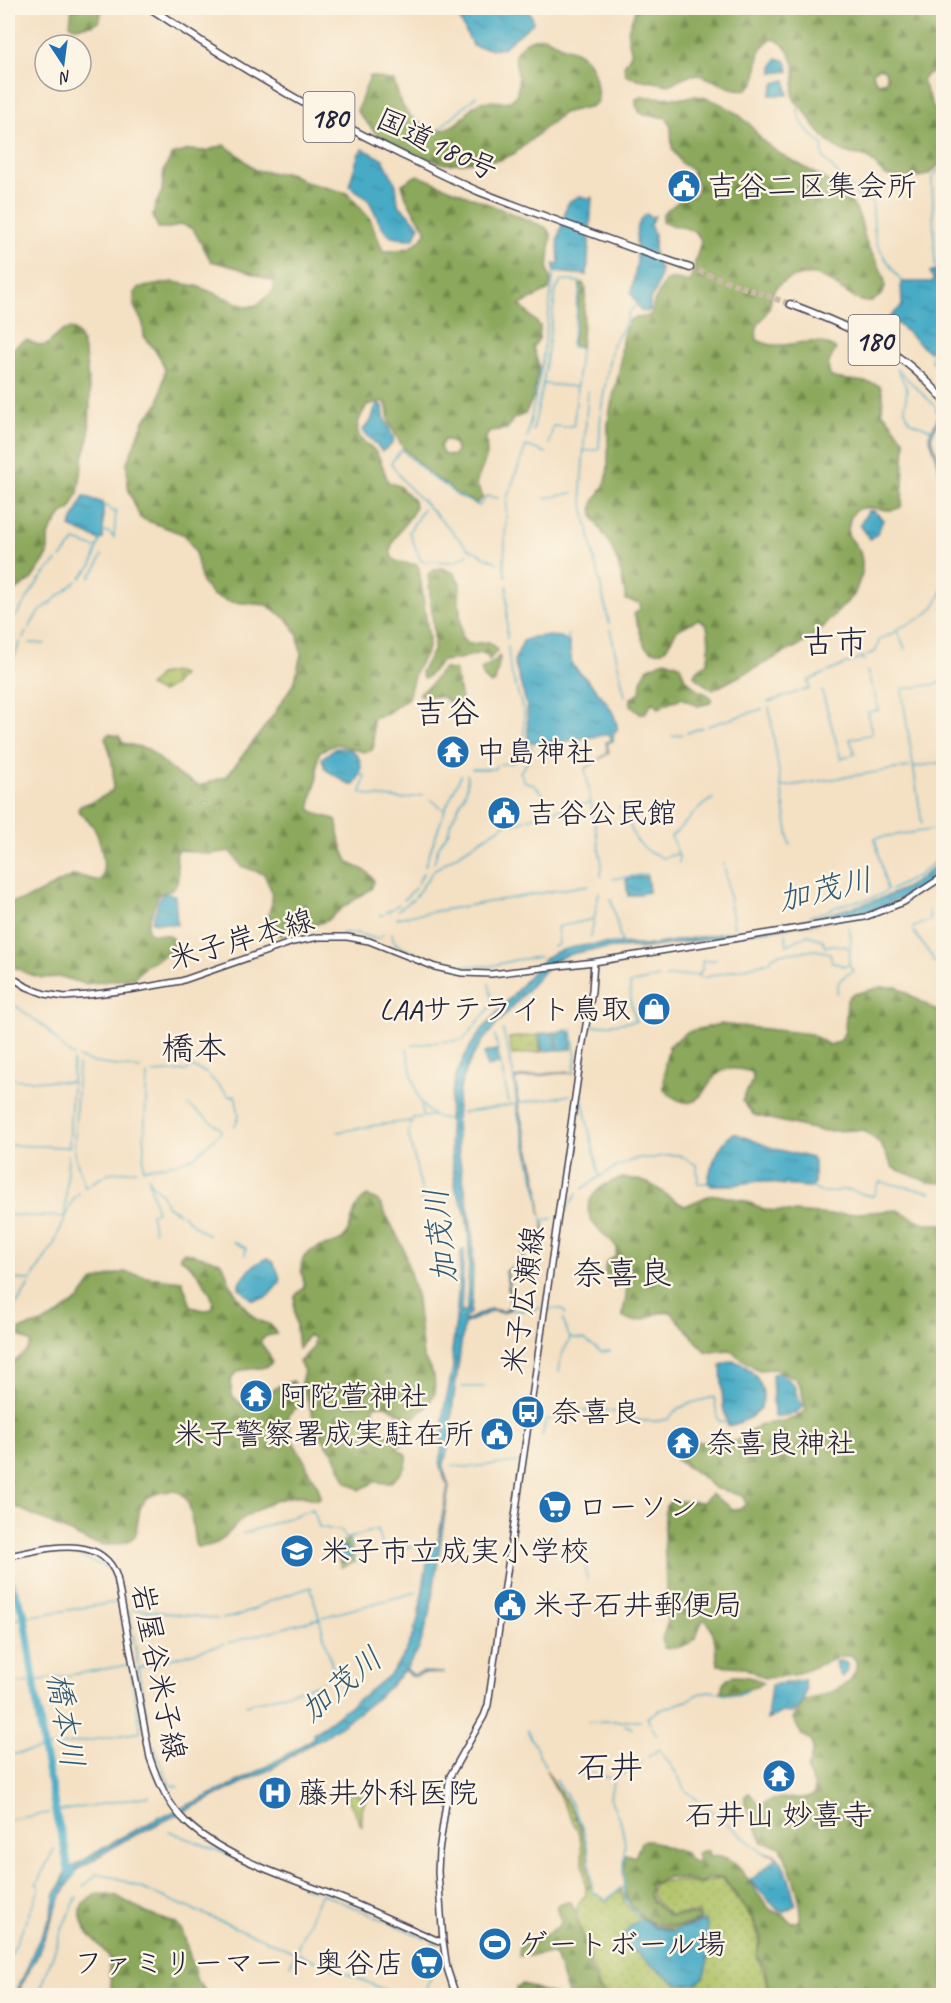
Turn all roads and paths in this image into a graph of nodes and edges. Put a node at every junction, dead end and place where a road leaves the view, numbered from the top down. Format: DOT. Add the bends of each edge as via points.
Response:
graph roads {
  1 [pos="150,8"];
  2 [pos="690,268"];
  3 [pos="790,304"];
  4 [pos="944,400"];
  5 [pos="944,876"];
  6 [pos="594,962"];
  7 [pos="8,975"];
  8 [pos="8,1556"];
  9 [pos="443,1941"];
  10 [pos="456,1995"];
  1 -- 2 [label="highway, 国道180号 / 180" via="259,79 370,140 480,191"];
  3 -- 4 [label="highway, 180" via="878,342 915,370"];
  5 -- 6 [label="main road" via="904,902 865,917"];
  6 -- 7 [label="main road, 米子岸本線" via="491,974 462,973 419,962 369,941 330,936 293,942 181,981 65,998 27,987"];
  6 -- 9 [label="main road, 米子広瀬線" via="488,1705 453,1769 447,1789 438,1872"];
  8 -- 9 [label="main road, 岩屋谷米子線" via="77,1546 101,1555 114,1569 150,1758 172,1805 198,1832 228,1852"];
  9 -- 10 [label="main road, 米子広瀬線"];
}
